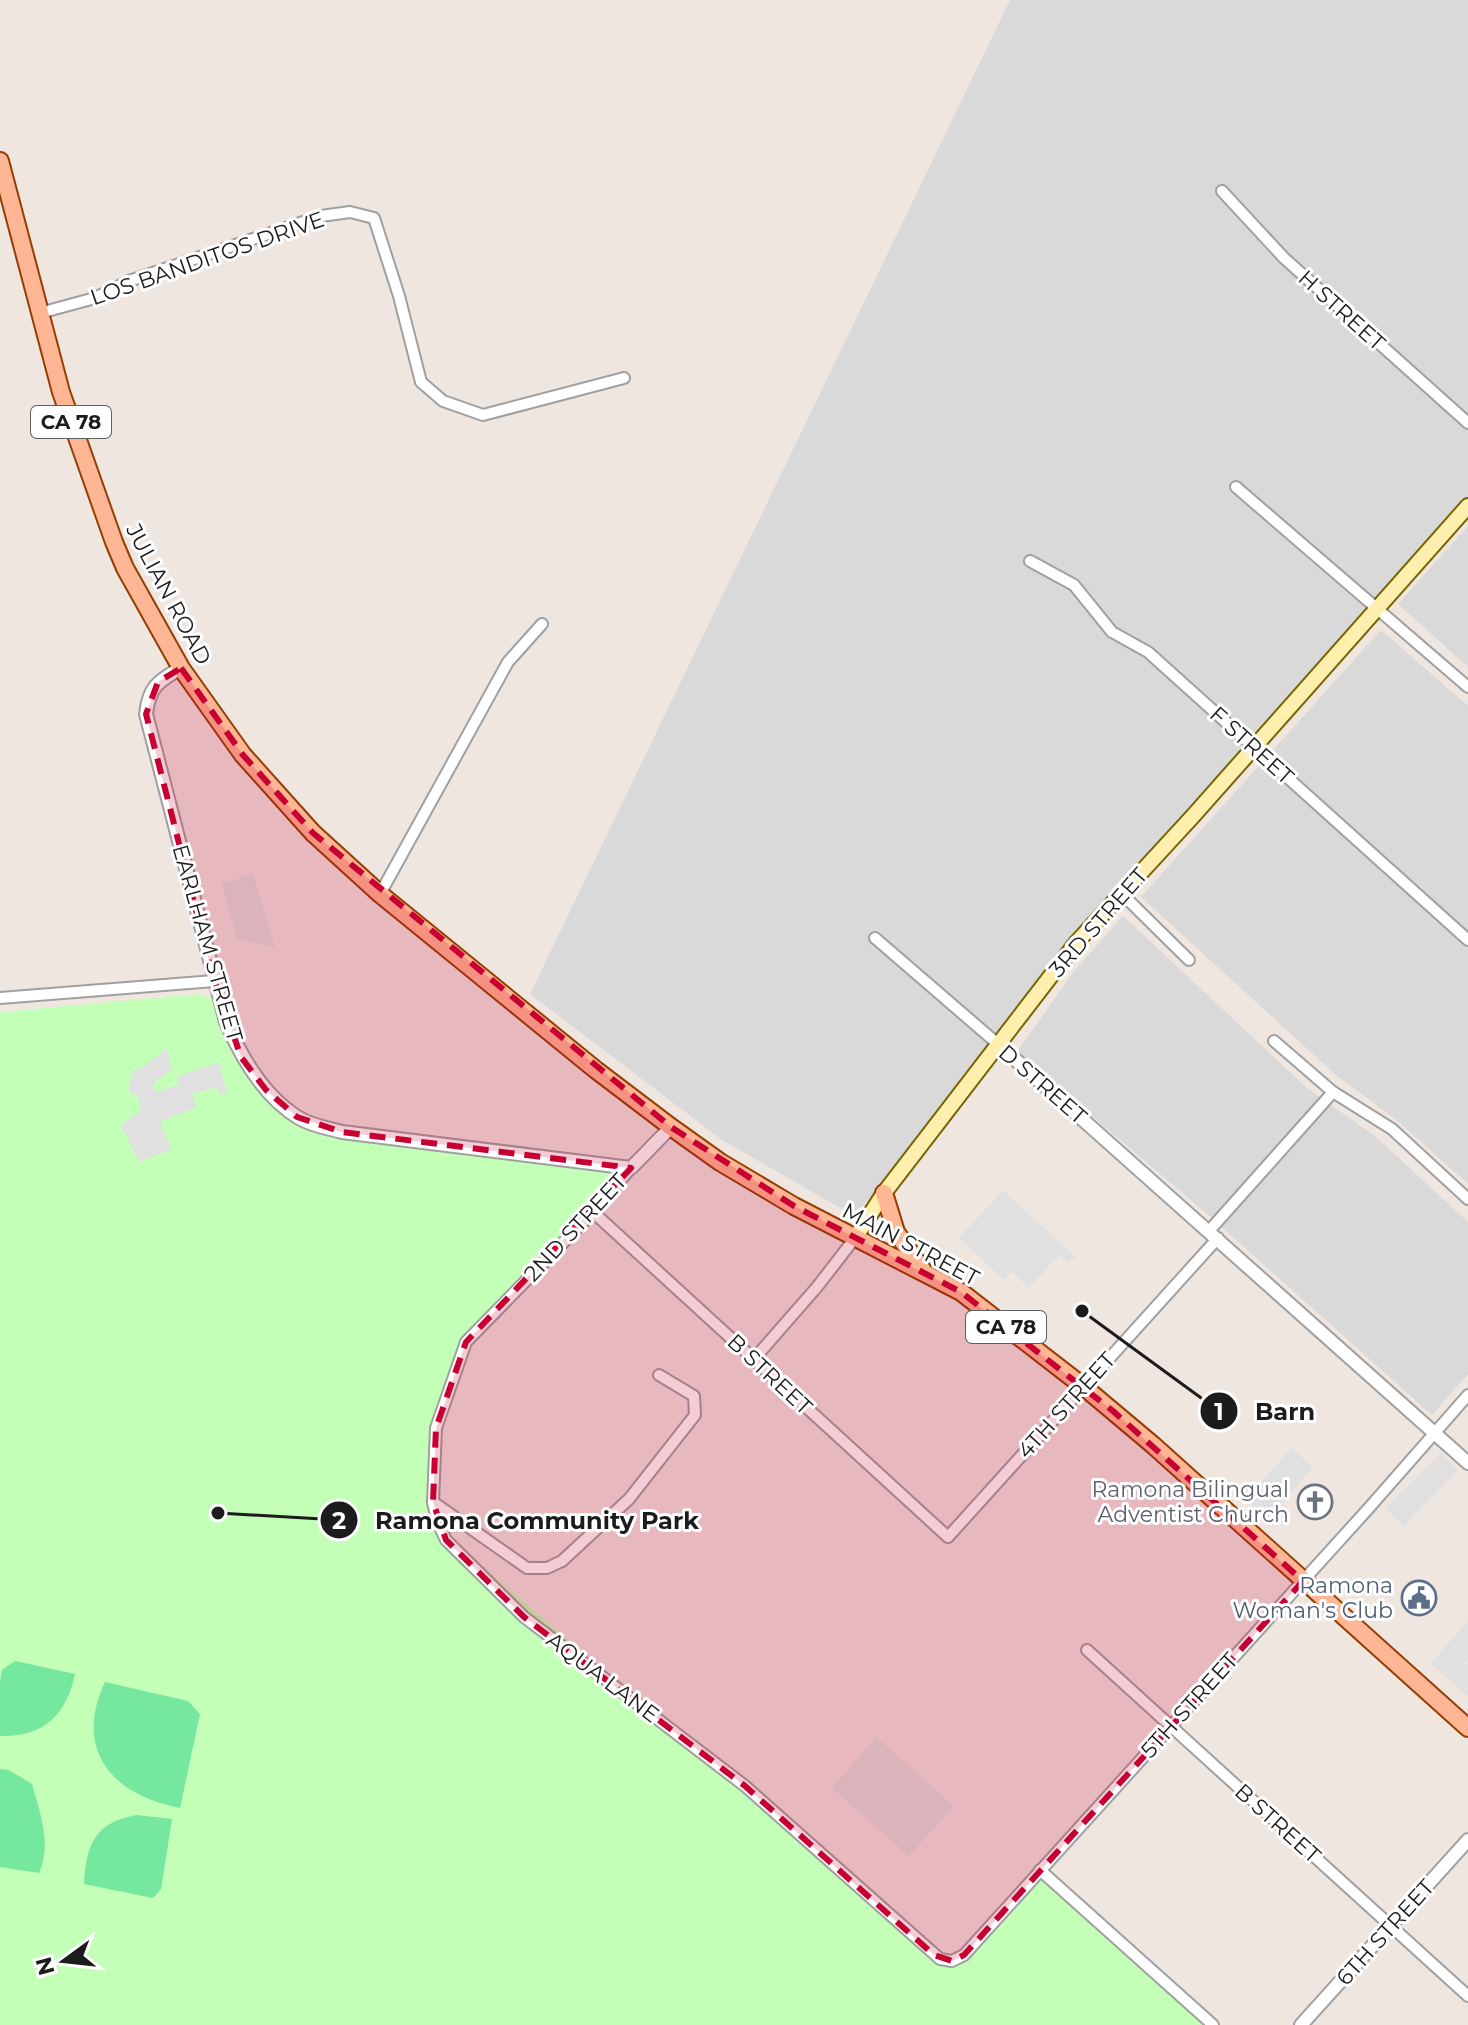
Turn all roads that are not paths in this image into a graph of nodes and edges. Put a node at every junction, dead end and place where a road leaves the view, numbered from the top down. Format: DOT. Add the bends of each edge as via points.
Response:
graph roads {
  1 [pos="0,161"];
  2 [pos="1222,191"];
  3 [pos="40,313"];
  4 [pos="624,378"];
  5 [pos="1468,423"];
  6 [pos="1236,487"];
  7 [pos="1468,506"];
  8 [pos="1030,561"];
  9 [pos="1376,607"];
  10 [pos="542,624"];
  11 [pos="181,668"];
  12 [pos="1468,687"];
  13 [pos="1254,747"];
  14 [pos="1121,893"];
  15 [pos="380,894"];
  16 [pos="875,938"];
  17 [pos="1468,940"];
  18 [pos="455,955"];
  19 [pos="1189,960"];
  20 [pos="214,981"];
  21 [pos="0,998"];
  22 [pos="1274,1041"];
  23 [pos="999,1045"];
  24 [pos="1333,1092"];
  25 [pos="671,1127"];
  26 [pos="631,1168"];
  27 [pos="884,1193"];
  28 [pos="1468,1199"];
  29 [pos="593,1212"];
  30 [pos="1214,1234"];
  31 [pos="855,1238"];
  32 [pos="925,1274"];
  33 [pos="478,1328"];
  34 [pos="754,1359"];
  35 [pos="659,1375"];
  36 [pos="1084,1387"];
  37 [pos="1468,1395"];
  38 [pos="1434,1433"];
  39 [pos="1468,1463"];
  40 [pos="433,1502"];
  41 [pos="948,1537"];
  42 [pos="1303,1581"];
  43 [pos="1087,1650"];
  44 [pos="1171,1725"];
  45 [pos="1468,1728"];
  46 [pos="1468,1840"];
  47 [pos="1040,1870"];
  48 [pos="1391,1926"];
  49 [pos="934,1955"];
  50 [pos="1468,1996"];
  51 [pos="1213,2025"];
  52 [pos="1301,2025"];
  1 -- 3 [label="main road, JULIAN ROAD / CA 78"];
  2 -- 5 [label="street, H STREET" via="1284,258"];
  3 -- 4 [label="street, LOS BANDITOS DRIVE" via="321,216 350,212 374,218 421,382 443,401 483,415"];
  3 -- 11 [label="main road, JULIAN ROAD / CA 78" via="72,426 114,542"];
  6 -- 9 [label="street"];
  7 -- 9 [label="main road, 3RD STREET"];
  8 -- 13 [label="street, F STREET" via="1074,585 1112,632 1148,652"];
  9 -- 12 [label="street"];
  9 -- 13 [label="main road, 3RD STREET"];
  10 -- 15 [label="street" via="508,662"];
  11 -- 15 [label="main road, JULIAN ROAD / CA 78" via="243,755 313,833"];
  11 -- 20 [label="street, EARLHAM STREET" via="158,682 146,714"];
  13 -- 14 [label="main road, 3RD STREET"];
  13 -- 17 [label="street, F STREET"];
  14 -- 19 [label="street"];
  14 -- 23 [label="main road, 3RD STREET"];
  15 -- 18 [label="main road, JULIAN ROAD / CA 78"];
  16 -- 23 [label="street, D STREET"];
  18 -- 25 [label="main road, MAIN STREET / CA 78"];
  20 -- 21 [label="street"];
  20 -- 26 [label="street, EARLHAM STREET" via="241,1057 266,1090 312,1124"];
  22 -- 24 [label="street"];
  23 -- 27 [label="main road, 3RD STREET"];
  23 -- 30 [label="street, D STREET"];
  24 -- 28 [label="street" via="1392,1129"];
  24 -- 30 [label="street, 4TH STREET"];
  25 -- 26 [label="street, 2ND STREET"];
  25 -- 31 [label="main road, MAIN STREET / CA 78" via="720,1162"];
  26 -- 29 [label="street, 2ND STREET"];
  27 -- 31 [label="main road, 3RD STREET"];
  27 -- 32 [label="main road" via="896,1232"];
  29 -- 33 [label="street, 2ND STREET"];
  29 -- 34 [label="street, B STREET"];
  30 -- 36 [label="street, 4TH STREET"];
  30 -- 38 [label="street, D STREET"];
  31 -- 32 [label="main road, MAIN STREET / CA 78"];
  31 -- 34 [label="street, 3RD STREET"];
  32 -- 36 [label="main road, MAIN STREET / CA 78" via="961,1292"];
  33 -- 40 [label="street, AQUA LANE" via="466,1342 436,1428"];
  34 -- 41 [label="street, B STREET"];
  35 -- 40 [label="street" via="694,1396 695,1415 629,1499 562,1561 527,1568"];
  36 -- 41 [label="street, 4TH STREET"];
  36 -- 42 [label="main road, MAIN STREET / CA 78"];
  37 -- 38 [label="street, 5TH STREET"];
  38 -- 39 [label="street, D STREET"];
  38 -- 42 [label="street, 5TH STREET"];
  40 -- 49 [label="street, AQUA LANE" via="446,1540 524,1617 745,1786"];
  42 -- 44 [label="street, 5TH STREET"];
  42 -- 45 [label="main road, MAIN STREET / CA 78"];
  43 -- 44 [label="street, B STREET"];
  44 -- 47 [label="street, 5TH STREET"];
  44 -- 48 [label="street, B STREET"];
  46 -- 48 [label="street, 6TH STREET"];
  47 -- 49 [label="street, 5TH STREET" via="964,1955 952,1961"];
  47 -- 51 [label="street"];
  48 -- 50 [label="street, B STREET"];
  48 -- 52 [label="street, 6TH STREET"];
}
